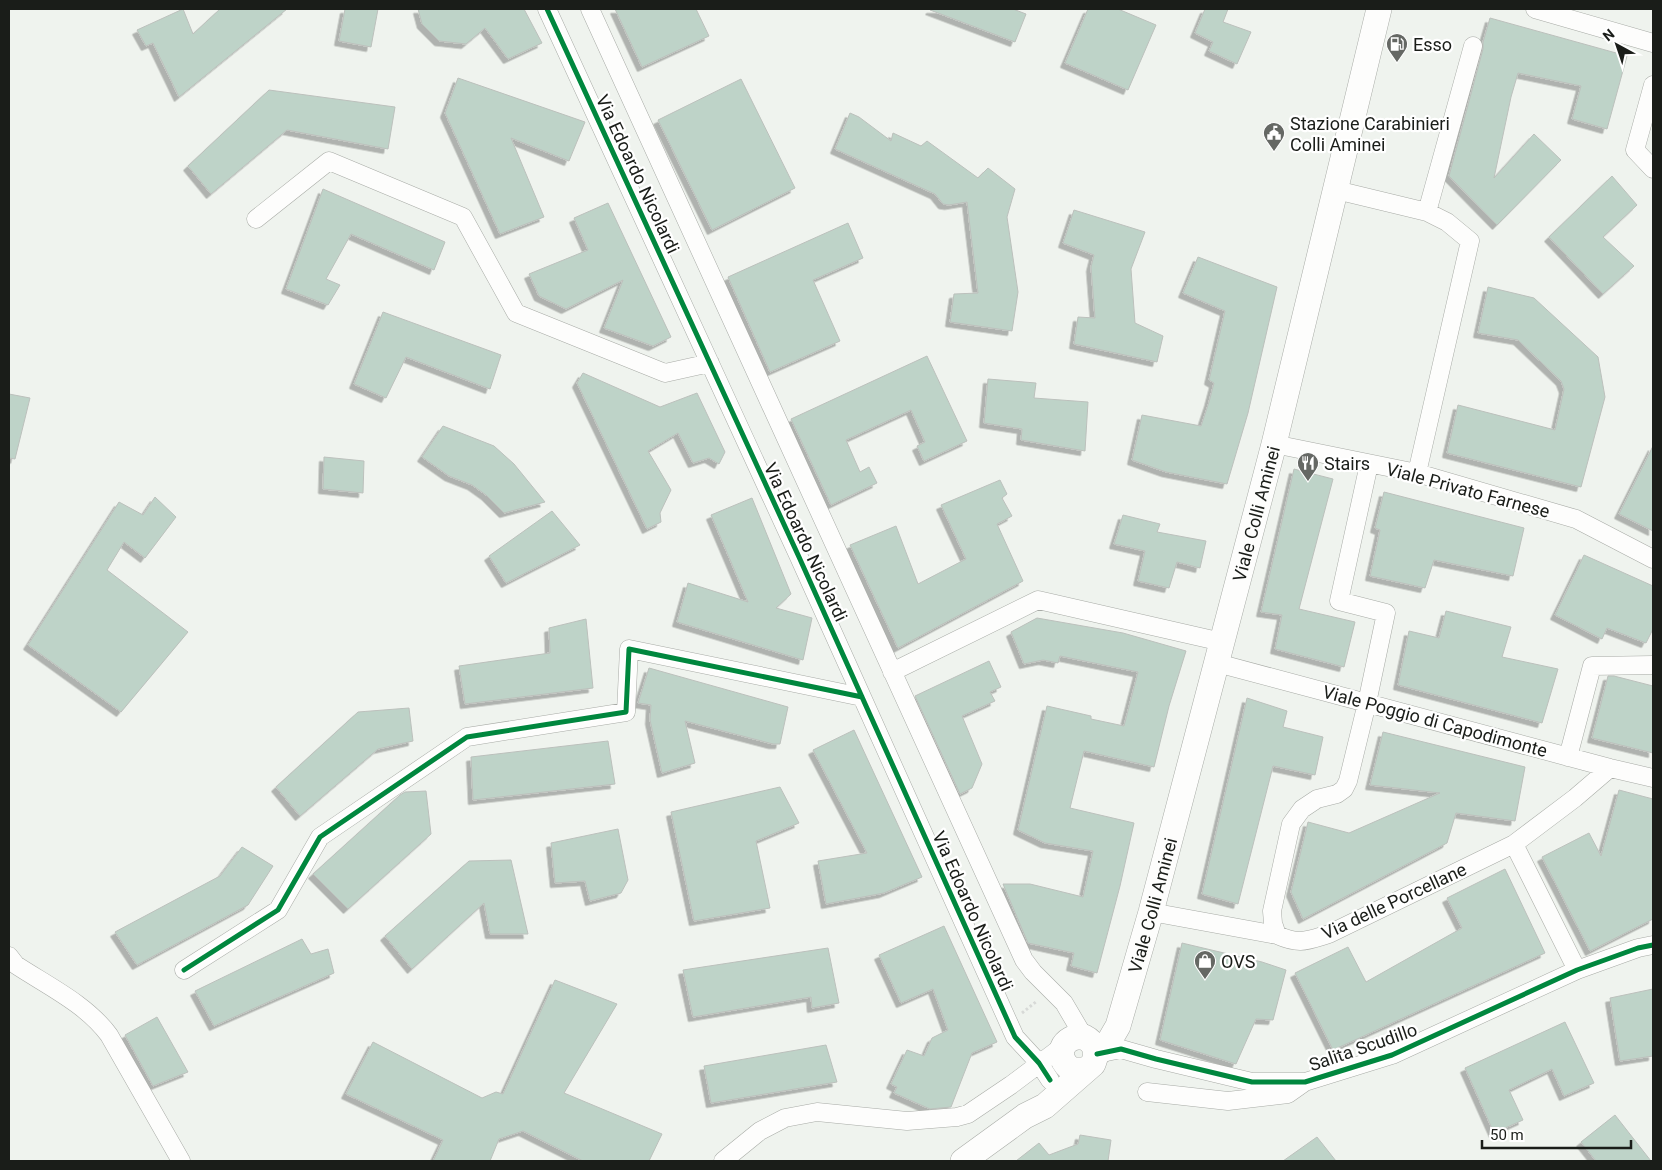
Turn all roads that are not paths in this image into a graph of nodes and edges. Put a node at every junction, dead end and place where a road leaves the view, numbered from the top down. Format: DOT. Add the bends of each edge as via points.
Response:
graph roads {
  1 [pos="547,9"];
  2 [pos="590,9"];
  3 [pos="1379,9"];
  4 [pos="1535,9"];
  5 [pos="1653,43"];
  6 [pos="1473,46"];
  7 [pos="1653,85"];
  8 [pos="1653,169"];
  9 [pos="1336,190"];
  10 [pos="1427,212"];
  11 [pos="256,219"];
  12 [pos="710,363"];
  13 [pos="1274,444"];
  14 [pos="1369,464"];
  15 [pos="1417,473"];
  16 [pos="1653,559"];
  17 [pos="1220,652"];
  18 [pos="1653,665"];
  19 [pos="892,672"];
  20 [pos="862,697"];
  21 [pos="1367,703"];
  22 [pos="1568,757"];
  23 [pos="1610,768"];
  24 [pos="1653,778"];
  25 [pos="1514,844"];
  26 [pos="1151,912"];
  27 [pos="1276,935"];
  28 [pos="1653,945"];
  29 [pos="9,956"];
  30 [pos="184,970"];
  31 [pos="1577,970"];
  32 [pos="1069,1058"];
  33 [pos="1305,1082"];
  34 [pos="1147,1092"];
  35 [pos="1025,1116"];
  36 [pos="181,1161"];
  37 [pos="723,1161"];
  38 [pos="963,1161"];
  1 -- 12 [label="street, Via Edoardo Nicolardi"];
  2 -- 19 [label="street, Via Edoardo Nicolardi"];
  3 -- 9 [label="main road, Viale Colli Aminei"];
  4 -- 5 [label="street"];
  6 -- 10 [label="street"];
  7 -- 8 [label="street" via="1635,150"];
  9 -- 10 [label="street"];
  9 -- 13 [label="main road, Viale Colli Aminei"];
  10 -- 15 [label="street" via="1448,222 1470,241"];
  11 -- 12 [label="street" via="328,161 463,217 516,313 665,374"];
  12 -- 20 [label="street, Via Edoardo Nicolardi"];
  13 -- 14 [label="street, Viale Privato Farnese"];
  13 -- 17 [label="main road, Viale Colli Aminei"];
  14 -- 15 [label="street, Viale Privato Farnese"];
  14 -- 21 [label="street" via="1339,601 1386,612"];
  15 -- 16 [label="street, Viale Privato Farnese" via="1576,520"];
  17 -- 19 [label="street, Viale Poggio di Capodimonte" via="1038,600"];
  17 -- 21 [label="street, Viale Poggio di Capodimonte"];
  17 -- 26 [label="main road, Viale Colli Aminei"];
  18 -- 22 [label="street" via="1592,666"];
  19 -- 32 [label="street, Via Edoardo Nicolardi" via="1024,960 1064,1003"];
  20 -- 30 [label="street" via="629,649 626,712 467,737 320,837 278,910"];
  20 -- 32 [label="street, Via Edoardo Nicolardi" via="1015,1037"];
  21 -- 22 [label="street, Viale Poggio di Capodimonte"];
  21 -- 27 [label="street" via="1344,789 1317,799 1302,809 1291,824 1272,911"];
  22 -- 23 [label="street, Viale Poggio di Capodimonte"];
  23 -- 24 [label="street, Viale Poggio di Capodimonte"];
  23 -- 25 [label="street, Via delle Porcellane"];
  25 -- 27 [label="street, Via delle Porcellane" via="1329,934 1305,942"];
  25 -- 31 [label="street"];
  26 -- 27 [label="street, Via delle Porcellane"];
  26 -- 32 [label="main road, Viale Colli Aminei" via="1114,1034 1107,1045"];
  28 -- 31 [label="street, Salita Scudillo"];
  29 -- 36 [label="street" via="16,965 99,1021"];
  31 -- 33 [label="street, Salita Scudillo" via="1392,1056"];
  32 -- 33 [label="street, Salita Scudillo" via="1121,1049 1252,1082"];
  32 -- 35 [label="main road, Viale Colli Aminei"];
  32 -- 35 [label="main road, Viale Colli Aminei" via="1045,1106"];
  32 -- 37 [label="street" via="1011,1085 968,1114 907,1121 817,1112 785,1118 760,1131"];
  33 -- 34 [label="street" via="1288,1094 1228,1100"];
  35 -- 38 [label="main road, Viale Colli Aminei"];
}
